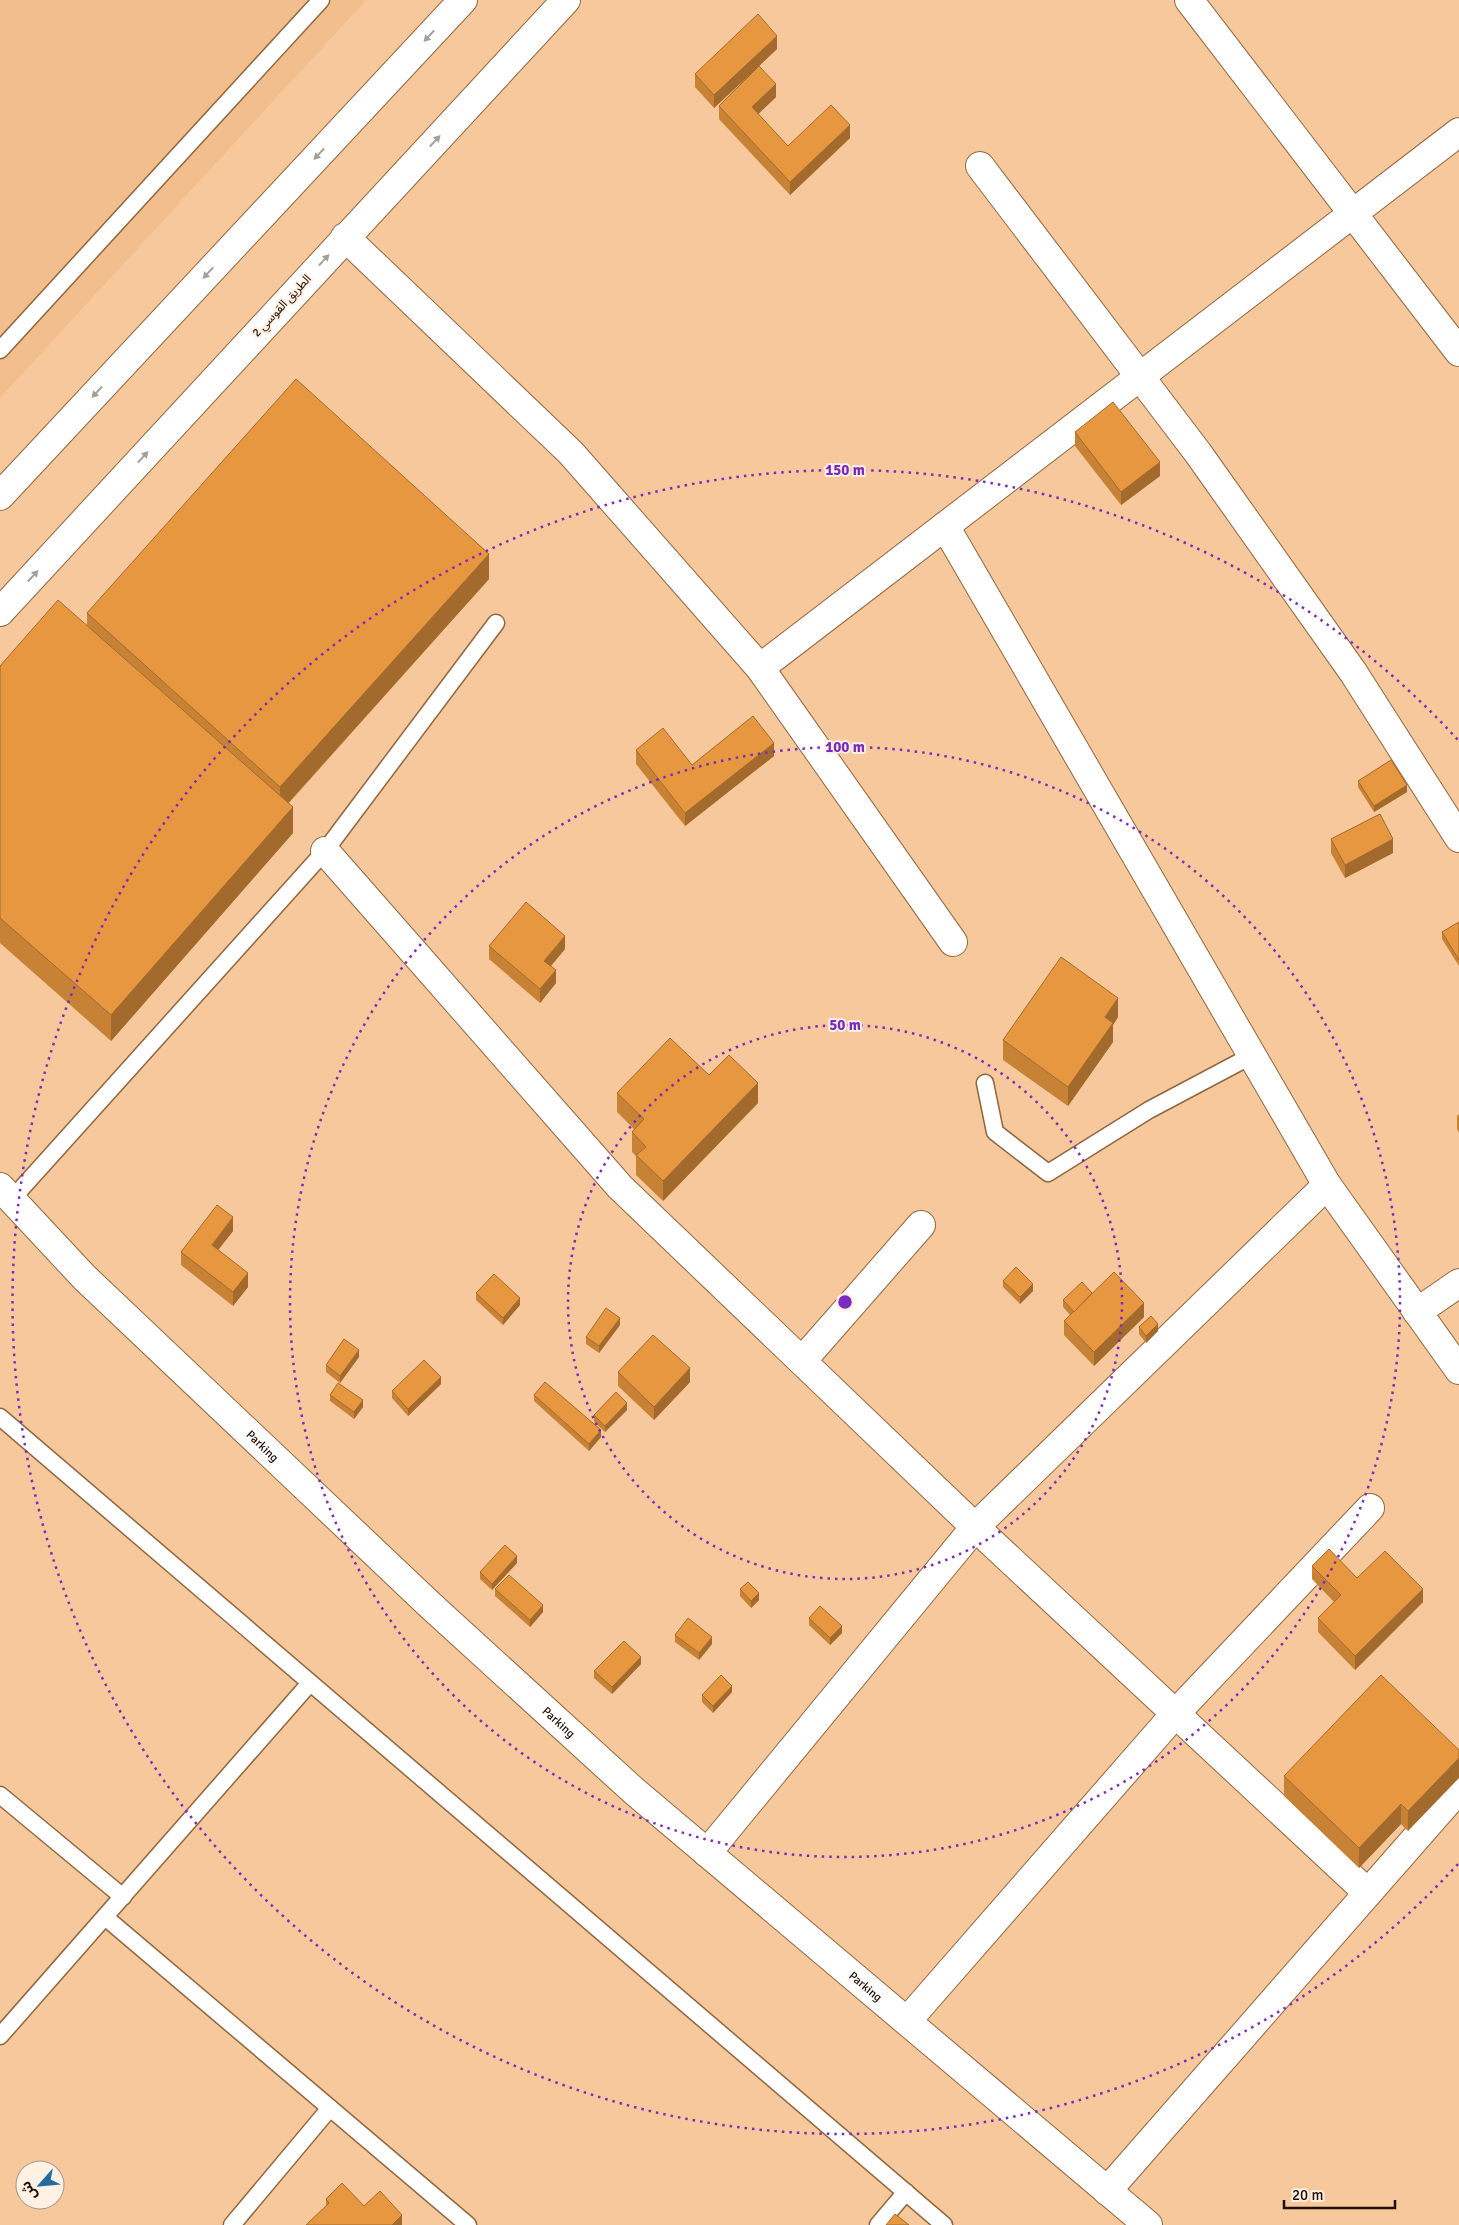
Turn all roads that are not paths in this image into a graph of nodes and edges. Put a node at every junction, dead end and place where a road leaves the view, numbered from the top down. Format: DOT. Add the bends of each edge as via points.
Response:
graph roads {
  1 [pos="321,0"];
  2 [pos="463,0"];
  3 [pos="566,0"];
  4 [pos="1189,0"];
  5 [pos="1459,132"];
  6 [pos="980,166"];
  7 [pos="1353,213"];
  8 [pos="345,237"];
  9 [pos="0,350"];
  10 [pos="1459,352"];
  11 [pos="1140,377"];
  12 [pos="0,496"];
  13 [pos="944,526"];
  14 [pos="0,612"];
  15 [pos="496,623"];
  16 [pos="760,668"];
  17 [pos="1459,838"];
  18 [pos="325,852"];
  19 [pos="953,942"];
  20 [pos="1251,1056"];
  21 [pos="985,1084"];
  22 [pos="1327,1186"];
  23 [pos="6,1193"];
  24 [pos="921,1225"];
  25 [pos="1459,1283"];
  26 [pos="1417,1312"];
  27 [pos="802,1361"];
  28 [pos="1459,1370"];
  29 [pos="0,1417"];
  30 [pos="1370,1508"];
  31 [pos="975,1527"];
  32 [pos="310,1683"];
  33 [pos="1175,1714"];
  34 [pos="1459,1789"];
  35 [pos="0,1795"];
  36 [pos="707,1853"];
  37 [pos="1368,1893"];
  38 [pos="122,1897"];
  39 [pos="104,1917"];
  40 [pos="907,2021"];
  41 [pos="0,2036"];
  42 [pos="330,2108"];
  43 [pos="1107,2190"];
  44 [pos="906,2192"];
  45 [pos="232,2225"];
  46 [pos="468,2225"];
  47 [pos="878,2225"];
  48 [pos="944,2225"];
  49 [pos="1148,2225"];
  1 -- 9 [label="lane"];
  2 -- 12 [label="main road, one-way"];
  8 -- 3 [label="main road, الطريق القوسي 2, one-way"];
  4 -- 7 [label="main road"];
  5 -- 7 [label="main road"];
  6 -- 11 [label="main road"];
  7 -- 10 [label="main road"];
  7 -- 11 [label="main road"];
  14 -- 8 [label="main road, الطريق القوسي 2, one-way"];
  8 -- 16 [label="main road" via="571,453"];
  11 -- 13 [label="main road"];
  11 -- 17 [label="main road" via="1198,452 1353,672"];
  13 -- 16 [label="main road"];
  13 -- 20 [label="main road"];
  15 -- 18 [label="lane"];
  16 -- 19 [label="main road"];
  18 -- 23 [label="lane"];
  18 -- 27 [label="main road" via="620,1187"];
  20 -- 21 [label="lane" via="1149,1110 1048,1173 995,1132"];
  20 -- 22 [label="main road"];
  22 -- 26 [label="main road"];
  22 -- 31 [label="main road"];
  23 -- 36 [label="main road, Parking" via="84,1277 358,1537 634,1791"];
  24 -- 27 [label="main road"];
  25 -- 26 [label="main road"];
  26 -- 28 [label="main road"];
  27 -- 31 [label="main road"];
  29 -- 32 [label="lane"];
  30 -- 33 [label="main road"];
  31 -- 33 [label="main road"];
  31 -- 36 [label="main road"];
  32 -- 38 [label="lane"];
  32 -- 44 [label="lane"];
  33 -- 37 [label="main road"];
  33 -- 40 [label="main road"];
  34 -- 37 [label="main road"];
  35 -- 38 [label="lane"];
  36 -- 40 [label="main road, Parking"];
  37 -- 43 [label="main road"];
  38 -- 39 [label="lane"];
  39 -- 41 [label="lane"];
  39 -- 42 [label="lane"];
  40 -- 43 [label="main road, Parking"];
  42 -- 45 [label="lane"];
  42 -- 46 [label="lane"];
  43 -- 49 [label="main road, Parking"];
  44 -- 47 [label="lane"];
  44 -- 48 [label="lane"];
}
